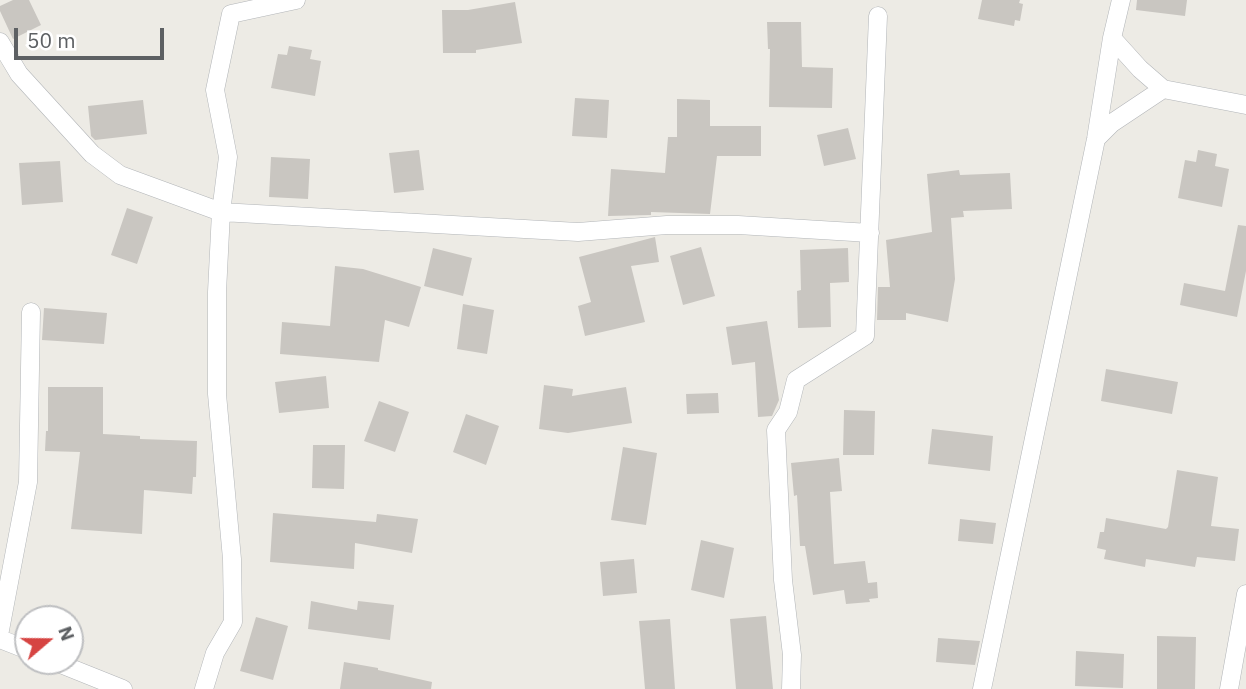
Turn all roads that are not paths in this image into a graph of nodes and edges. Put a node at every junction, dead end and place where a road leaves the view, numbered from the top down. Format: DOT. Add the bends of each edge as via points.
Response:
graph roads {
  1 [pos="296,0"];
  2 [pos="1121,0"];
  3 [pos="878,16"];
  4 [pos="1112,38"];
  5 [pos="0,42"];
  6 [pos="1163,89"];
  7 [pos="1246,105"];
  8 [pos="1096,139"];
  9 [pos="220,212"];
  10 [pos="870,233"];
  11 [pos="31,312"];
  12 [pos="1246,594"];
  13 [pos="0,630"];
  14 [pos="84,674"];
  15 [pos="122,689"];
  16 [pos="204,689"];
  17 [pos="791,689"];
  18 [pos="982,689"];
  19 [pos="1229,689"];
  1 -- 9 [label="street" via="231,14 215,90 228,157"];
  2 -- 4 [label="street"];
  3 -- 10 [label="street"];
  4 -- 6 [label="street"];
  4 -- 8 [label="street"];
  5 -- 9 [label="street" via="19,74 92,154 120,175"];
  6 -- 7 [label="street"];
  6 -- 8 [label="street"];
  8 -- 18 [label="street"];
  9 -- 10 [label="street" via="578,232 738,225"];
  9 -- 16 [label="street" via="217,394 233,621 215,653"];
  10 -- 17 [label="street" via="865,336 796,380 788,412 776,429"];
  11 -- 13 [label="street" via="27,482"];
  12 -- 19 [label="street"];
  14 -- 15 [label="street"];
}
